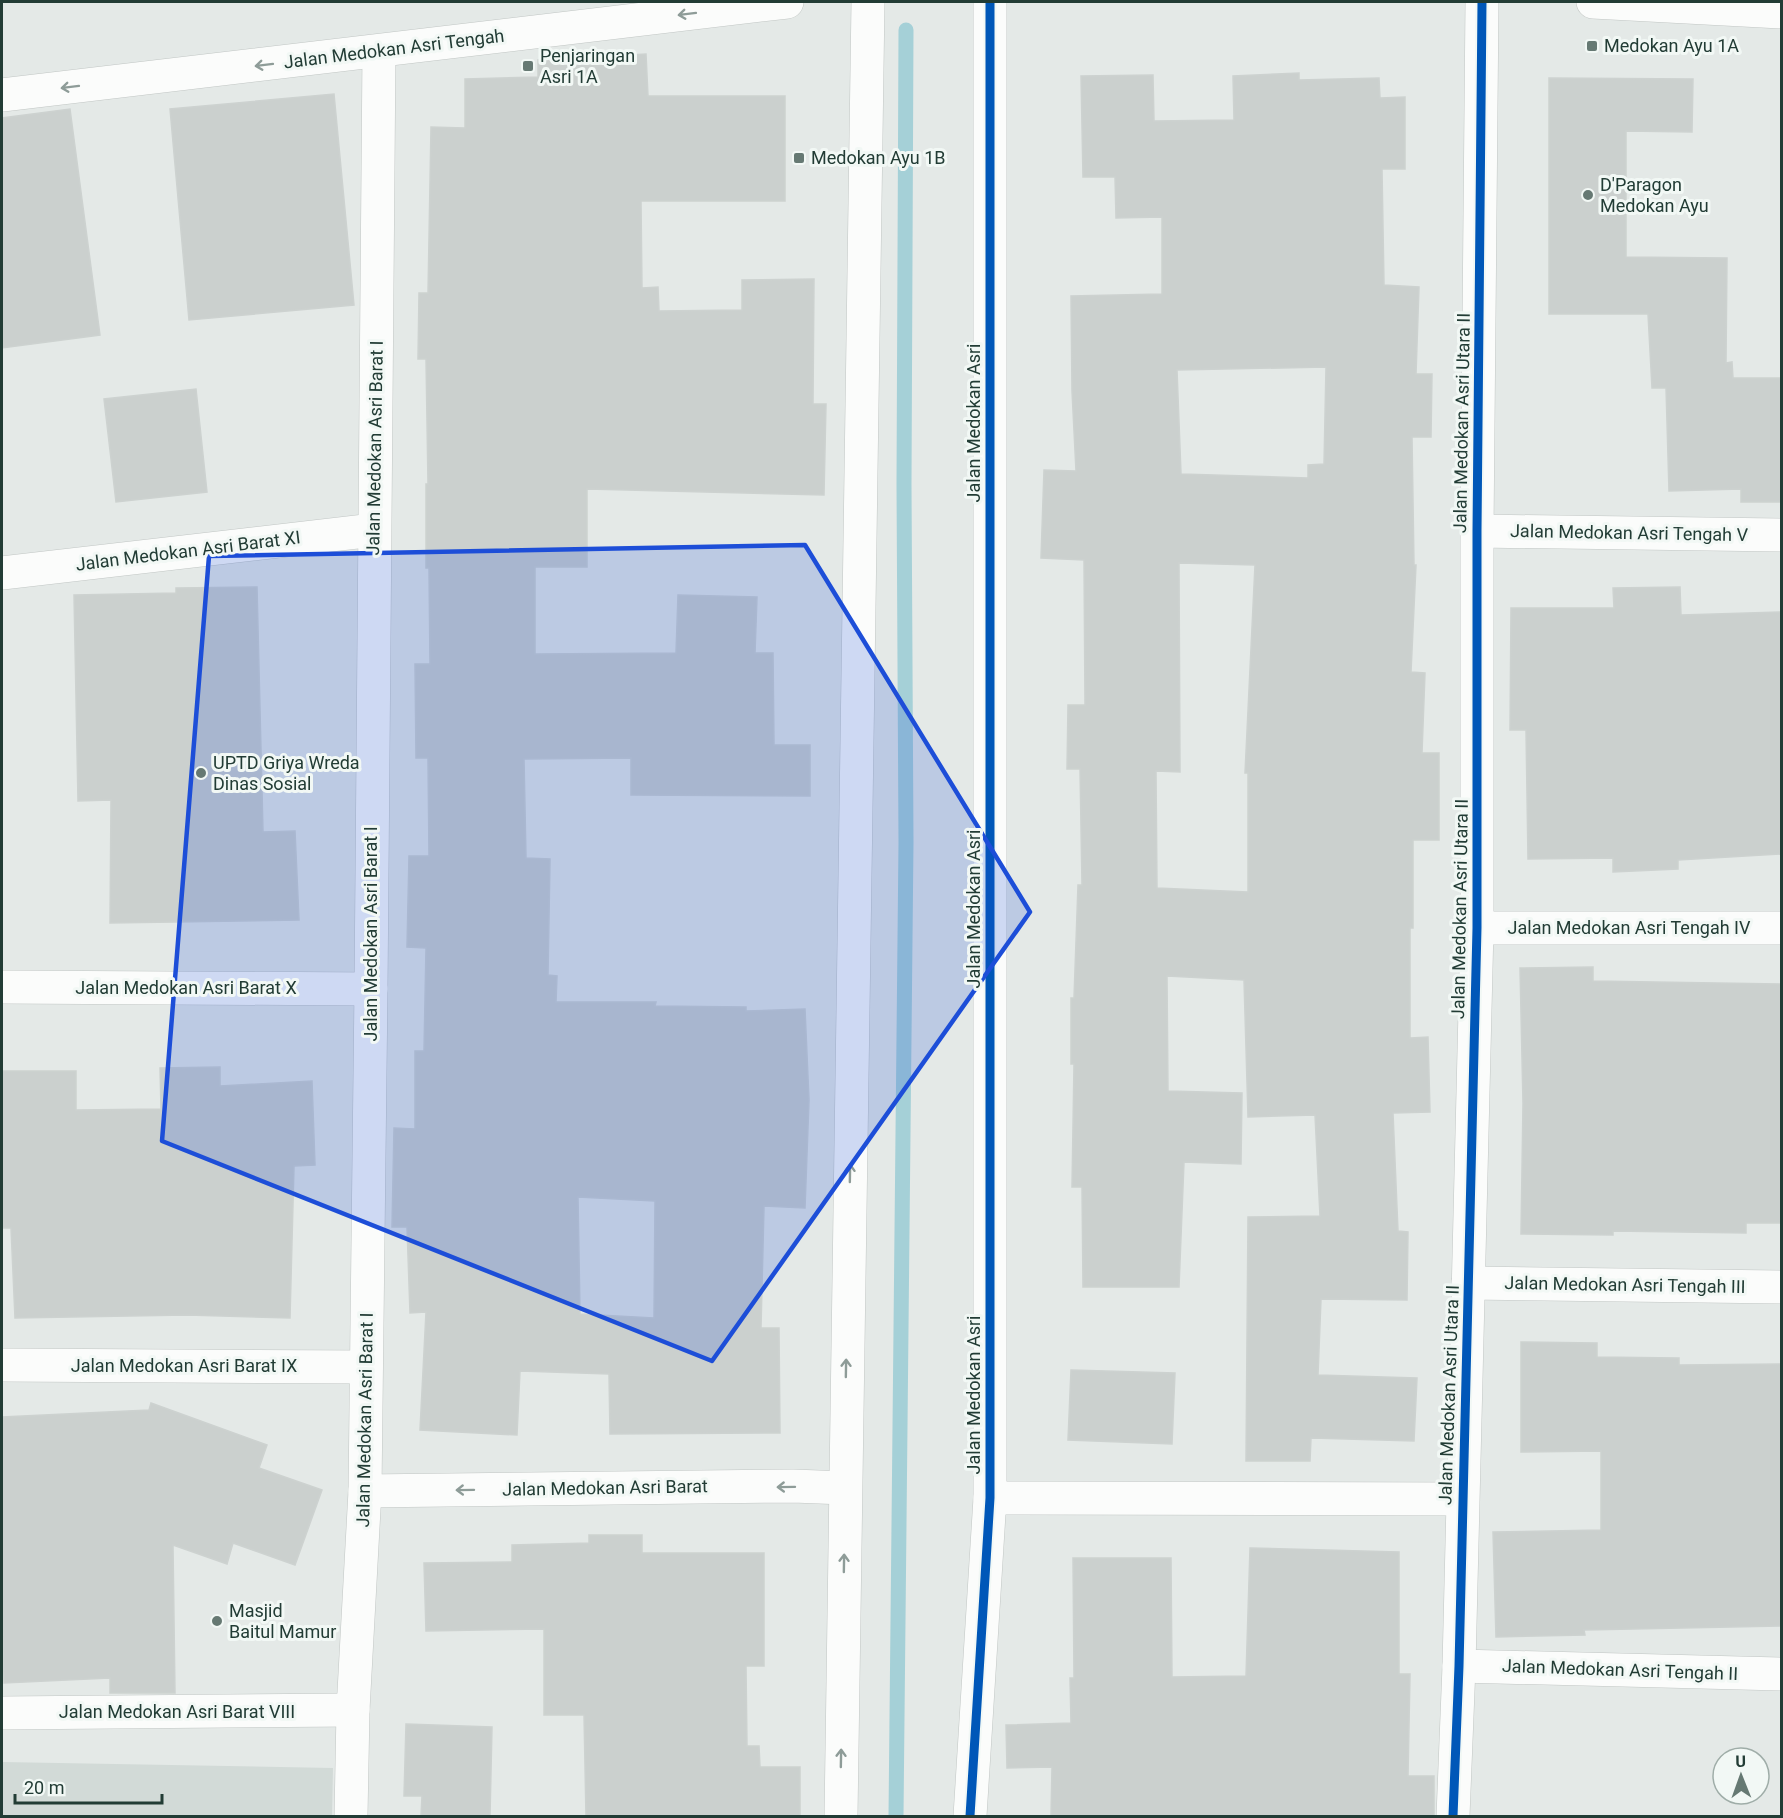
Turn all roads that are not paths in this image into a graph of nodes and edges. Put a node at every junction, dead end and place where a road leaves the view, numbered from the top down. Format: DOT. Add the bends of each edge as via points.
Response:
graph roads {
  1 [pos="787,2"];
  2 [pos="868,2"];
  3 [pos="990,2"];
  4 [pos="1482,2"];
  5 [pos="1593,2"];
  6 [pos="1782,12"];
  7 [pos="379,51"];
  8 [pos="2,95"];
  9 [pos="374,530"];
  10 [pos="1477,531"];
  11 [pos="1782,535"];
  12 [pos="2,573"];
  13 [pos="1478,928"];
  14 [pos="1782,928"];
  15 [pos="2,987"];
  16 [pos="371,989"];
  17 [pos="1468,1283"];
  18 [pos="1782,1287"];
  19 [pos="2,1365"];
  20 [pos="366,1367"];
  21 [pos="844,1488"];
  22 [pos="364,1491"];
  23 [pos="990,1498"];
  24 [pos="1462,1499"];
  25 [pos="1459,1666"];
  26 [pos="1782,1674"];
  27 [pos="353,1710"];
  28 [pos="2,1713"];
  29 [pos="351,1816"];
  30 [pos="841,1816"];
  31 [pos="970,1816"];
  32 [pos="1453,1816"];
  1 -- 7 [label="street, Jalan Medokan Asri Tengah, one-way"];
  21 -- 2 [label="street, one-way"];
  3 -- 23 [label="street, Jalan Medokan Asri"];
  4 -- 10 [label="street, Jalan Medokan Asri Utara II"];
  5 -- 6 [label="street"];
  7 -- 8 [label="street, Jalan Medokan Asri Tengah, one-way"];
  7 -- 9 [label="street, Jalan Medokan Asri Barat I"];
  9 -- 12 [label="street, Jalan Medokan Asri Barat XI"];
  9 -- 16 [label="street, Jalan Medokan Asri Barat I"];
  10 -- 11 [label="street, Jalan Medokan Asri Tengah V"];
  10 -- 13 [label="street, Jalan Medokan Asri Utara II"];
  13 -- 14 [label="street, Jalan Medokan Asri Tengah IV"];
  13 -- 17 [label="street, Jalan Medokan Asri Utara II"];
  15 -- 16 [label="street, Jalan Medokan Asri Barat X"];
  16 -- 20 [label="street, Jalan Medokan Asri Barat I"];
  17 -- 18 [label="street, Jalan Medokan Asri Tengah III"];
  17 -- 24 [label="street, Jalan Medokan Asri Utara II"];
  19 -- 20 [label="street, Jalan Medokan Asri Barat IX"];
  20 -- 22 [label="street, Jalan Medokan Asri Barat I"];
  21 -- 22 [label="street, Jalan Medokan Asri Barat, one-way"];
  30 -- 21 [label="street, one-way"];
  22 -- 27 [label="street, Jalan Medokan Asri Barat I"];
  23 -- 24 [label="street"];
  23 -- 31 [label="street, Jalan Medokan Asri"];
  24 -- 25 [label="street, Jalan Medokan Asri Utara II"];
  25 -- 26 [label="street, Jalan Medokan Asri Tengah II"];
  25 -- 32 [label="street, Jalan Medokan Asri Utara II"];
  27 -- 28 [label="street, Jalan Medokan Asri Barat VIII"];
  27 -- 29 [label="street, Jalan Medokan Asri Barat I"];
}
